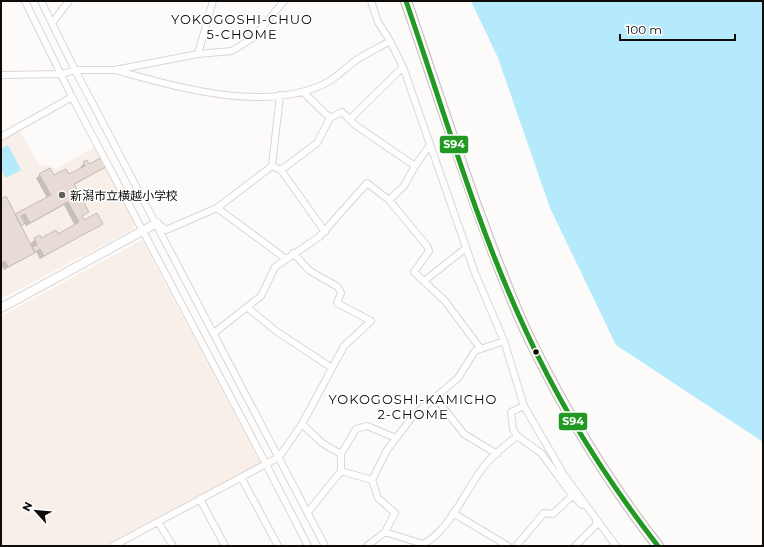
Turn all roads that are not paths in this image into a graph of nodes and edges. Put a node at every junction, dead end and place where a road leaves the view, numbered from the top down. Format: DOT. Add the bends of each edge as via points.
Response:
graph roads {
  1 [pos="25,1"];
  2 [pos="41,1"];
  3 [pos="69,1"];
  4 [pos="213,1"];
  5 [pos="284,1"];
  6 [pos="371,1"];
  7 [pos="406,1"];
  8 [pos="52,23"];
  9 [pos="390,41"];
  10 [pos="198,54"];
  11 [pos="403,67"];
  12 [pos="75,70"];
  13 [pos="115,70"];
  14 [pos="62,74"];
  15 [pos="1,76"];
  16 [pos="303,92"];
  17 [pos="280,95"];
  18 [pos="72,97"];
  19 [pos="330,118"];
  20 [pos="350,119"];
  21 [pos="1,137"];
  22 [pos="430,145"];
  23 [pos="272,166"];
  24 [pos="415,166"];
  25 [pos="281,170"];
  26 [pos="389,200"];
  27 [pos="217,208"];
  28 [pos="157,223"];
  29 [pos="143,230"];
  30 [pos="325,232"];
  31 [pos="466,248"];
  32 [pos="293,253"];
  33 [pos="286,258"];
  34 [pos="424,281"];
  35 [pos="1,308"];
  36 [pos="248,308"];
  37 [pos="214,333"];
  38 [pos="504,341"];
  39 [pos="480,348"];
  40 [pos="332,368"];
  41 [pos="435,397"];
  42 [pos="524,406"];
  43 [pos="302,424"];
  44 [pos="517,436"];
  45 [pos="396,438"];
  46 [pos="342,454"];
  47 [pos="497,454"];
  48 [pos="279,457"];
  49 [pos="266,464"];
  50 [pos="341,470"];
  51 [pos="242,477"];
  52 [pos="372,480"];
  53 [pos="574,494"];
  54 [pos="200,499"];
  55 [pos="308,512"];
  56 [pos="453,513"];
  57 [pos="158,522"];
  58 [pos="598,523"];
  59 [pos="385,532"];
  60 [pos="116,545"];
  61 [pos="173,546"];
  62 [pos="225,546"];
  63 [pos="278,546"];
  64 [pos="308,546"];
  65 [pos="325,546"];
  66 [pos="367,546"];
  67 [pos="508,546"];
  68 [pos="516,546"];
  69 [pos="574,546"];
  70 [pos="616,546"];
  71 [pos="658,546"];
  1 -- 14 [label="street"];
  2 -- 8 [label="street"];
  3 -- 8 [label="street"];
  4 -- 10 [label="street"];
  5 -- 10 [label="street" via="254,37 232,51"];
  6 -- 9 [label="street" via="378,22"];
  7 -- 71 [label="main road" via="492,250 520,320 575,425 609,480"];
  8 -- 12 [label="street"];
  9 -- 11 [label="street"];
  9 -- 16 [label="street" via="358,59 326,84"];
  10 -- 13 [label="street"];
  11 -- 20 [label="street"];
  11 -- 22 [label="street"];
  12 -- 13 [label="street"];
  12 -- 14 [label="street"];
  12 -- 28 [label="street"];
  13 -- 17 [label="street" via="185,89 245,96"];
  14 -- 15 [label="street"];
  14 -- 18 [label="street"];
  16 -- 17 [label="street"];
  16 -- 19 [label="street"];
  17 -- 23 [label="street"];
  18 -- 21 [label="street"];
  18 -- 29 [label="street"];
  19 -- 20 [label="street" via="342,112"];
  19 -- 25 [label="street" via="317,143"];
  20 -- 24 [label="street"];
  22 -- 24 [label="street"];
  22 -- 31 [label="street"];
  23 -- 25 [label="street"];
  23 -- 27 [label="street"];
  24 -- 26 [label="street" via="404,186"];
  25 -- 30 [label="street"];
  26 -- 30 [label="street" via="367,183"];
  26 -- 34 [label="street" via="427,246 429,251 414,272"];
  27 -- 28 [label="street" via="166,230"];
  27 -- 33 [label="street"];
  28 -- 29 [label="street"];
  28 -- 37 [label="street"];
  29 -- 35 [label="street"];
  29 -- 49 [label="street"];
  30 -- 32 [label="street"];
  31 -- 34 [label="street"];
  31 -- 38 [label="street"];
  32 -- 33 [label="street"];
  32 -- 40 [label="street" via="310,271 338,287 341,293 337,303 371,321 344,346"];
  33 -- 36 [label="street" via="275,267 261,296"];
  34 -- 39 [label="street" via="445,301"];
  36 -- 37 [label="street"];
  36 -- 40 [label="street" via="276,331"];
  37 -- 48 [label="street"];
  38 -- 39 [label="street"];
  38 -- 42 [label="street"];
  39 -- 41 [label="street" via="470,358 458,378"];
  40 -- 43 [label="street"];
  41 -- 45 [label="street" via="413,416"];
  41 -- 47 [label="street" via="464,434"];
  42 -- 44 [label="street" via="511,412 512,429"];
  42 -- 53 [label="street"];
  43 -- 46 [label="street" via="322,443"];
  43 -- 48 [label="street"];
  44 -- 47 [label="street"];
  44 -- 53 [label="street" via="541,453"];
  45 -- 46 [label="street" via="367,426 356,429"];
  45 -- 52 [label="street" via="380,461"];
  46 -- 50 [label="street"];
  47 -- 56 [label="street" via="485,466"];
  48 -- 49 [label="street"];
  48 -- 55 [label="street"];
  49 -- 51 [label="street"];
  49 -- 64 [label="street"];
  50 -- 52 [label="street"];
  50 -- 55 [label="street"];
  51 -- 54 [label="street"];
  51 -- 63 [label="street"];
  52 -- 59 [label="street" via="378,498 395,513"];
  53 -- 58 [label="street"];
  53 -- 68 [label="street" via="553,514 544,513"];
  54 -- 57 [label="street"];
  54 -- 62 [label="street"];
  55 -- 65 [label="street"];
  56 -- 59 [label="street" via="432,540 423,544"];
  56 -- 67 [label="street"];
  57 -- 60 [label="street"];
  57 -- 61 [label="street"];
  58 -- 69 [label="street"];
  58 -- 70 [label="street"];
  59 -- 66 [label="street"];
}
